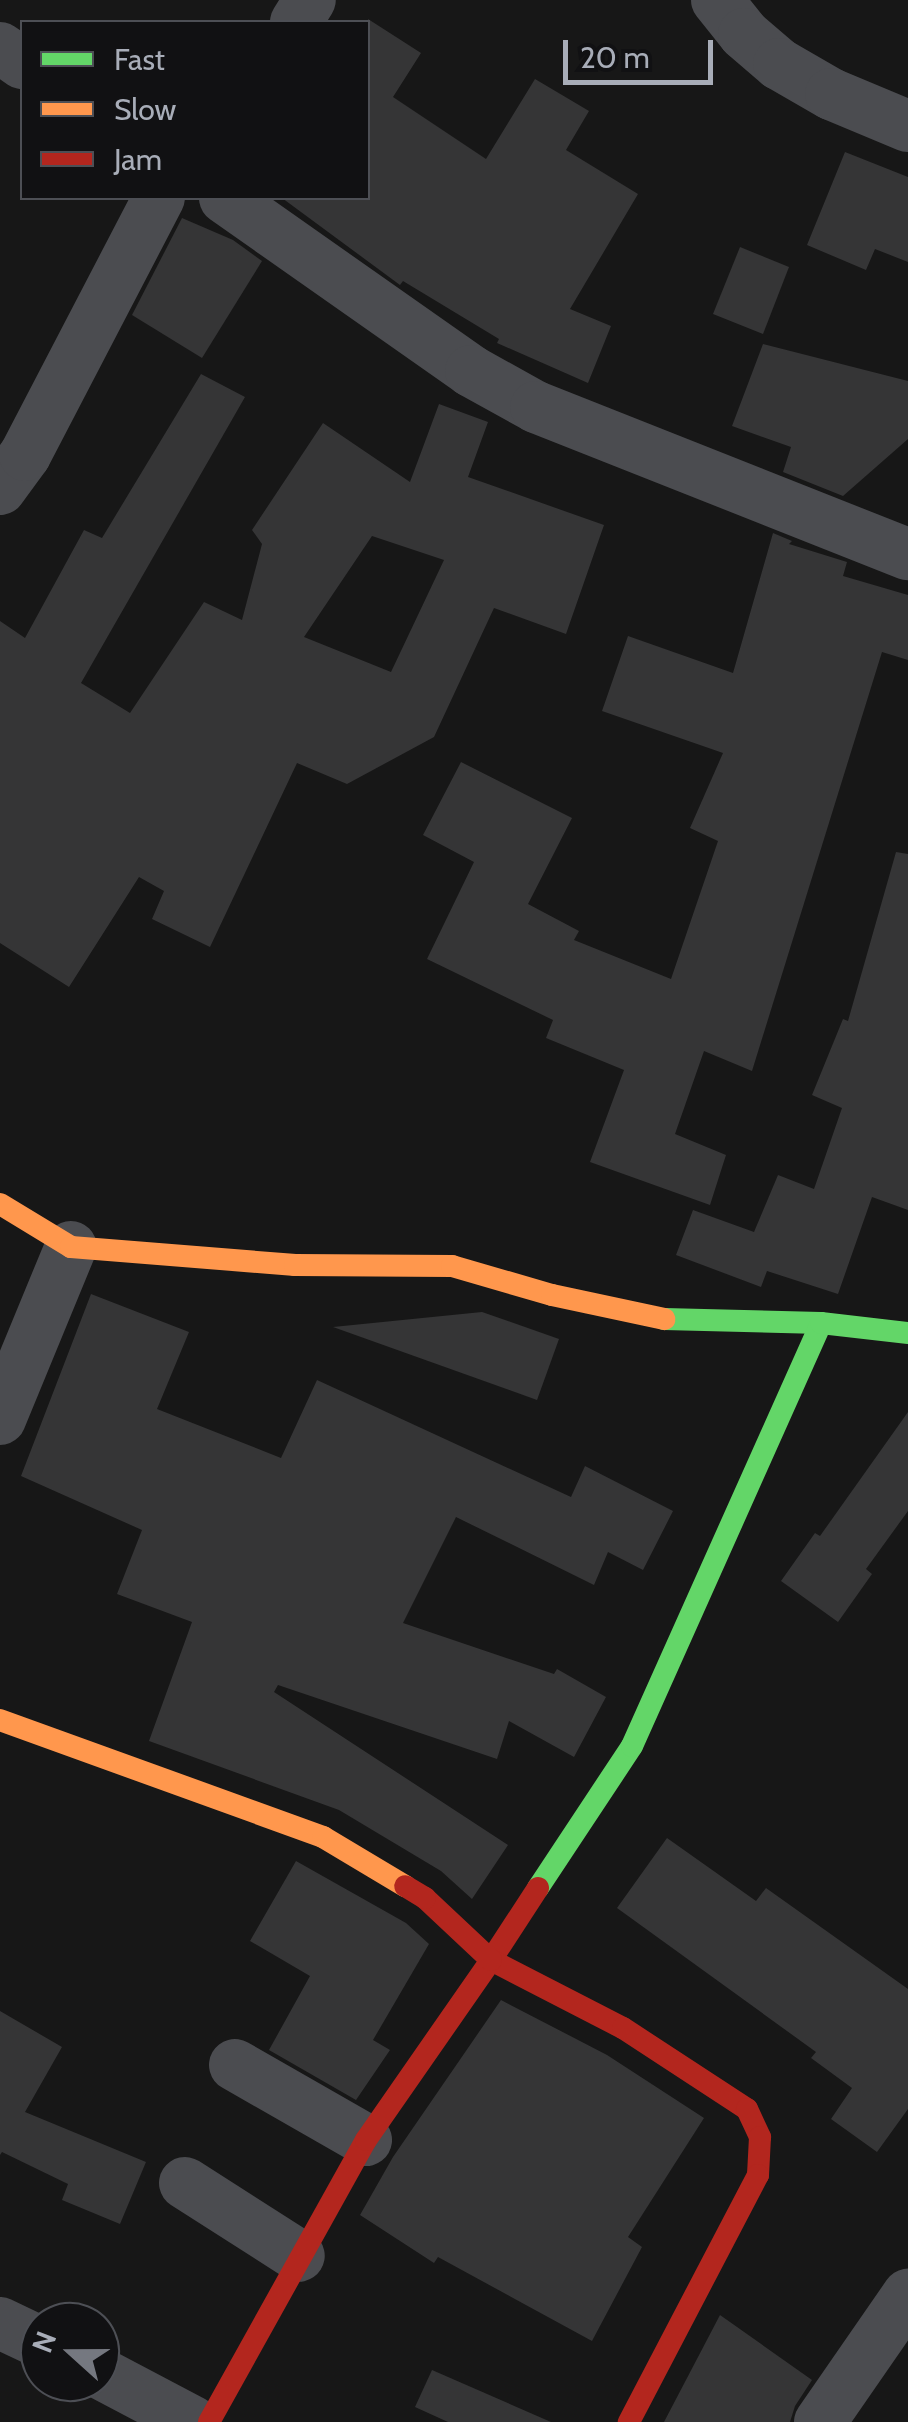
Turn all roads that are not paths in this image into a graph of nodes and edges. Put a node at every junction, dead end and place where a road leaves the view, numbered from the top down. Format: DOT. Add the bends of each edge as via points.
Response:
graph roads {
  1 [pos="716,0"];
  2 [pos="908,126"];
  3 [pos="158,200"];
  4 [pos="228,200"];
  5 [pos="0,489"];
  6 [pos="908,554"];
  7 [pos="0,1204"];
  8 [pos="71,1247"];
  9 [pos="822,1324"];
  10 [pos="908,1333"];
  11 [pos="0,1419"];
  12 [pos="0,1720"];
  13 [pos="0,1748"];
  14 [pos="491,1960"];
  15 [pos="236,2066"];
  16 [pos="366,2140"];
  17 [pos="185,2183"];
  18 [pos="299,2256"];
  19 [pos="908,2295"];
  20 [pos="120,2384"];
  21 [pos="192,2422"];
  22 [pos="208,2422"];
  23 [pos="629,2422"];
  24 [pos="820,2422"];
  1 -- 2 [label="street" via="779,64"];
  3 -- 5 [label="street" via="25,454"];
  4 -- 6 [label="street" via="470,370 536,407"];
  7 -- 8 [label="street"];
  8 -- 9 [label="street" via="296,1265 452,1266 664,1320"];
  8 -- 11 [label="street"];
  9 -- 10 [label="street"];
  9 -- 14 [label="street" via="632,1746"];
  12 -- 13 [label="street" via="7,1737"];
  12 -- 14 [label="street" via="323,1836 425,1898"];
  14 -- 16 [label="street"];
  14 -- 23 [label="street" via="623,2028 747,2109 760,2138 758,2175"];
  15 -- 16 [label="street"];
  16 -- 18 [label="street"];
  17 -- 18 [label="street"];
  18 -- 22 [label="street"];
  19 -- 24 [label="street"];
  20 -- 21 [label="street"];
}
